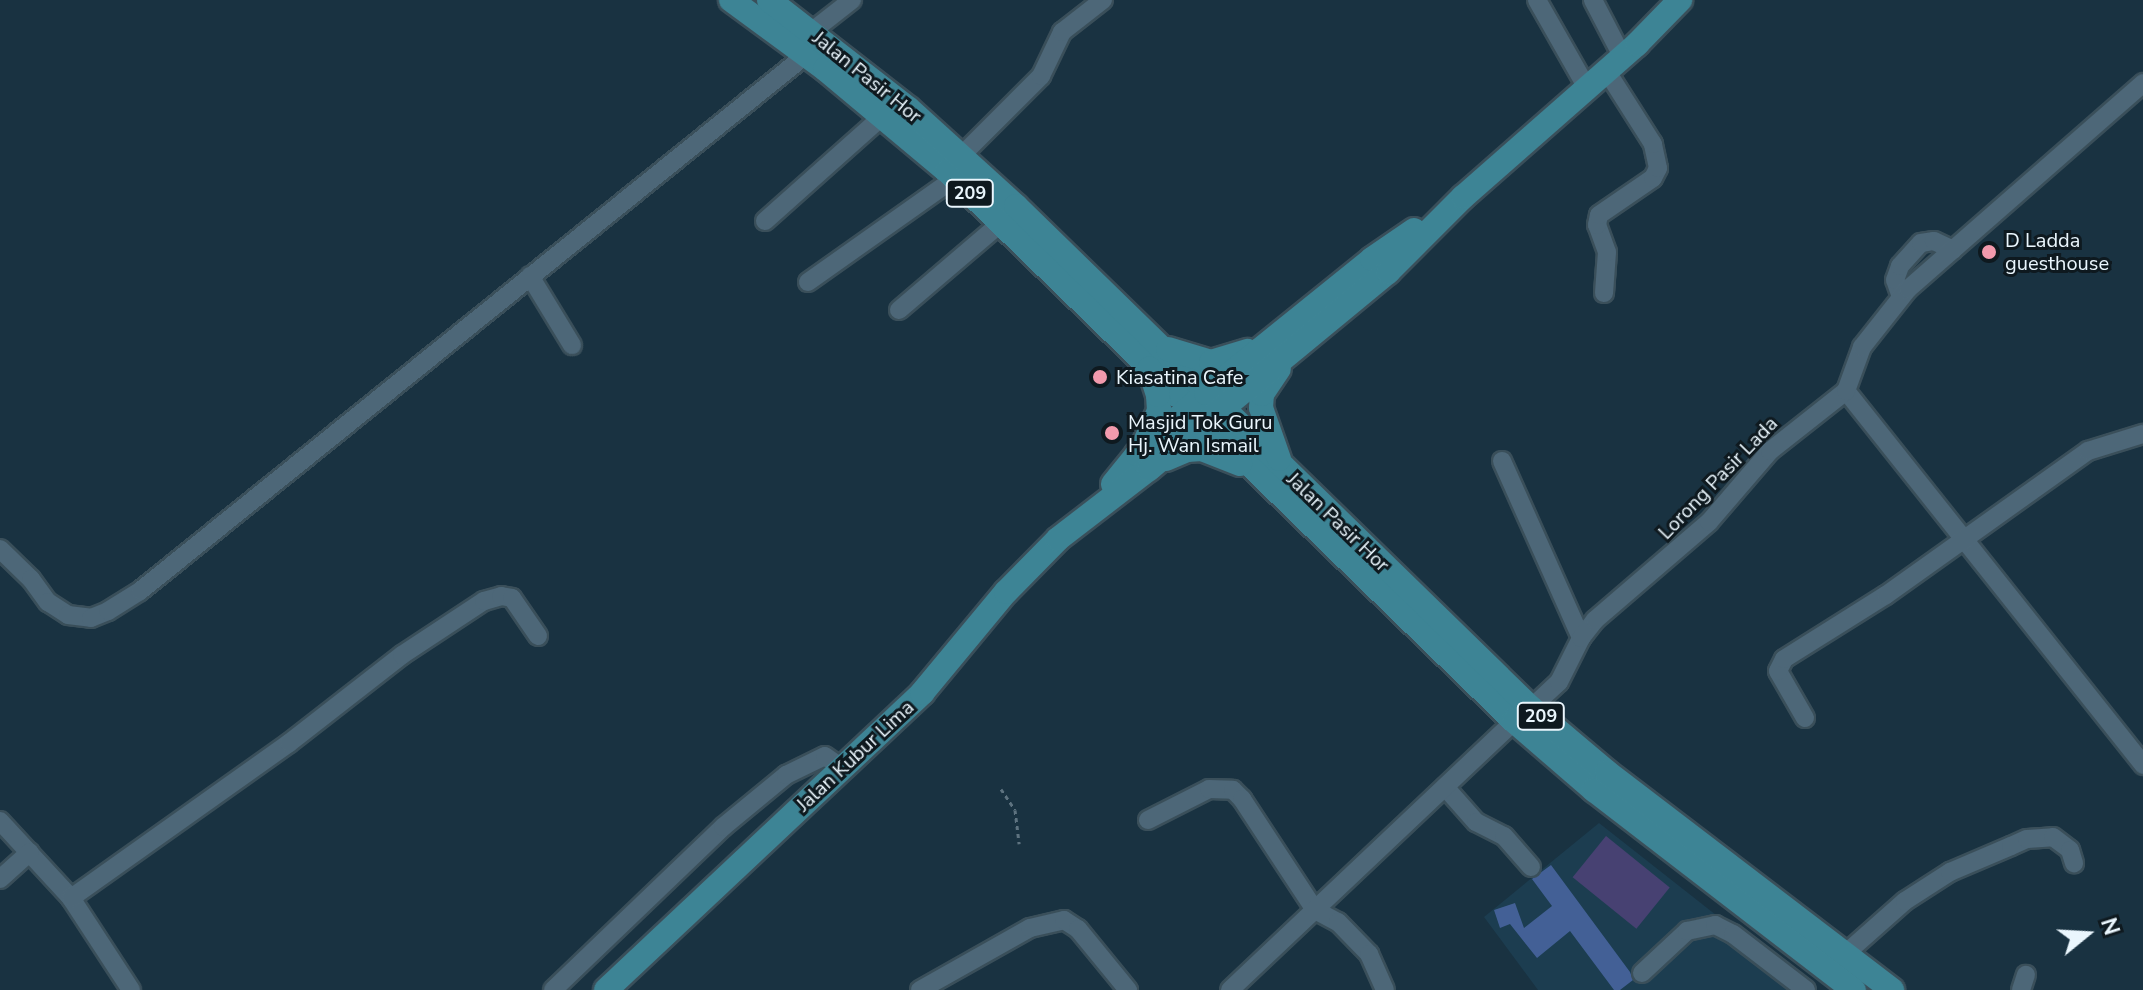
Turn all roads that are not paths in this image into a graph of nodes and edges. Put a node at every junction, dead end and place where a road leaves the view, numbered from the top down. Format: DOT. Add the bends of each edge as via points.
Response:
graph roads {
  1 [pos="731,0"];
  2 [pos="769,0"];
  3 [pos="852,0"];
  4 [pos="1537,0"];
  5 [pos="1593,0"];
  6 [pos="1680,0"];
  7 [pos="1092,4"];
  8 [pos="808,43"];
  9 [pos="1614,63"];
  10 [pos="2143,83"];
  11 [pos="1587,88"];
  12 [pos="883,116"];
  13 [pos="958,167"];
  14 [pos="765,221"];
  15 [pos="1002,222"];
  16 [pos="1953,250"];
  17 [pos="530,276"];
  18 [pos="808,282"];
  19 [pos="1604,293"];
  20 [pos="1901,297"];
  21 [pos="899,310"];
  22 [pos="1285,341"];
  23 [pos="572,345"];
  24 [pos="1153,354"];
  25 [pos="1846,391"];
  26 [pos="1205,407"];
  27 [pos="2143,434"];
  28 [pos="1502,461"];
  29 [pos="1143,462"];
  30 [pos="1283,469"];
  31 [pos="1257,472"];
  32 [pos="1963,540"];
  33 [pos="0,549"];
  34 [pos="538,636"];
  35 [pos="1581,638"];
  36 [pos="1523,714"];
  37 [pos="1805,718"];
  38 [pos="2140,753"];
  39 [pos="842,768"];
  40 [pos="1445,787"];
  41 [pos="1148,820"];
  42 [pos="0,821"];
  43 [pos="30,852"];
  44 [pos="2074,863"];
  45 [pos="1531,867"];
  46 [pos="0,879"];
  47 [pos="71,898"];
  48 [pos="1315,910"];
  49 [pos="1751,911"];
  50 [pos="1733,934"];
  51 [pos="1844,955"];
  52 [pos="1642,973"];
  53 [pos="131,990"];
  54 [pos="553,990"];
  55 [pos="606,990"];
  56 [pos="920,990"];
  57 [pos="1128,990"];
  58 [pos="1230,990"];
  59 [pos="1385,990"];
  60 [pos="1806,990"];
  61 [pos="1854,990"];
  62 [pos="1892,990"];
  1 -- 8 [label="main road, Jalan Pasir Hor / 209"];
  2 -- 8 [label="main road, Jalan Pasir Hor / 209"];
  3 -- 8 [label="street"];
  4 -- 11 [label="street"];
  5 -- 9 [label="street"];
  6 -- 9 [label="main road"];
  7 -- 13 [label="street" via="1062,32 1041,76"];
  8 -- 12 [label="main road, Jalan Pasir Hor / 209"];
  8 -- 13 [label="main road, Jalan Pasir Hor / 209"];
  8 -- 17 [label="street"];
  9 -- 11 [label="main road"];
  9 -- 19 [label="street" via="1653,144 1658,168 1653,178 1599,215 1597,225 1607,252"];
  10 -- 16 [label="street"];
  11 -- 22 [label="main road" via="1463,197 1388,272"];
  12 -- 13 [label="main road, Jalan Pasir Hor / 209"];
  12 -- 14 [label="street"];
  13 -- 15 [label="main road, Jalan Pasir Hor / 209"];
  13 -- 18 [label="street"];
  13 -- 24 [label="main road, Jalan Pasir Hor / 209"];
  15 -- 21 [label="street"];
  15 -- 24 [label="main road, Jalan Pasir Hor / 209"];
  16 -- 20 [label="street"];
  16 -- 20 [label="street" via="1934,241 1921,243 1900,266 1895,280"];
  17 -- 23 [label="street"];
  17 -- 33 [label="street" via="140,591 108,611 91,618 68,615 48,602"];
  20 -- 25 [label="street" via="1862,347"];
  22 -- 24 [label="main road" via="1211,362"];
  22 -- 26 [label="main road, Jalan Kubur Lima"];
  22 -- 30 [label="main road" via="1262,394 1264,423"];
  24 -- 26 [label="main road, Jalan Pasir Hor / 209"];
  24 -- 29 [label="main road" via="1159,410"];
  25 -- 32 [label="street"];
  25 -- 35 [label="street, Lorong Pasir Lada" via="1770,451 1709,522"];
  26 -- 29 [label="main road, Jalan Kubur Lima"];
  26 -- 30 [label="main road, Jalan Pasir Hor / 209"];
  26 -- 31 [label="main road, Jalan Pasir Hor / 209"];
  27 -- 32 [label="street" via="2088,451"];
  28 -- 35 [label="street"];
  29 -- 31 [label="main road" via="1202,449"];
  29 -- 39 [label="main road, Jalan Kubur Lima" via="1006,592 922,693"];
  30 -- 36 [label="main road, Jalan Pasir Hor / 209"];
  31 -- 36 [label="main road, Jalan Pasir Hor / 209"];
  32 -- 37 [label="street" via="1779,664 1781,680"];
  32 -- 38 [label="street"];
  34 -- 47 [label="street" via="512,598 484,601 402,655 289,743"];
  35 -- 36 [label="street, Lorong Pasir Lada" via="1559,682"];
  36 -- 40 [label="street, Lorong Pasir Lada"];
  36 -- 49 [label="main road, Jalan Pasir Hor / 209" via="1594,790"];
  36 -- 51 [label="main road, Jalan Pasir Hor / 209" via="1607,772"];
  39 -- 54 [label="street" via="825,756 786,775 723,827"];
  39 -- 55 [label="main road, Jalan Kubur Lima"];
  40 -- 45 [label="street" via="1476,822 1504,836"];
  40 -- 48 [label="street, Lorong Pasir Lada"];
  41 -- 48 [label="street" via="1209,789 1233,790"];
  42 -- 43 [label="street"];
  43 -- 46 [label="street"];
  43 -- 47 [label="street"];
  44 -- 51 [label="street" via="2070,850 2053,837 2027,839 1950,872 1905,901"];
  47 -- 53 [label="street"];
  48 -- 58 [label="street, Lorong Pasir Lada"];
  48 -- 59 [label="street" via="1354,935"];
  49 -- 50 [label="street"];
  49 -- 61 [label="main road, Jalan Pasir Hor / 209"];
  50 -- 52 [label="street" via="1706,924 1687,931"];
  50 -- 60 [label="street"];
  51 -- 62 [label="main road, Jalan Pasir Hor / 209"];
  56 -- 57 [label="street" via="1030,928 1064,920 1078,929"];
}
